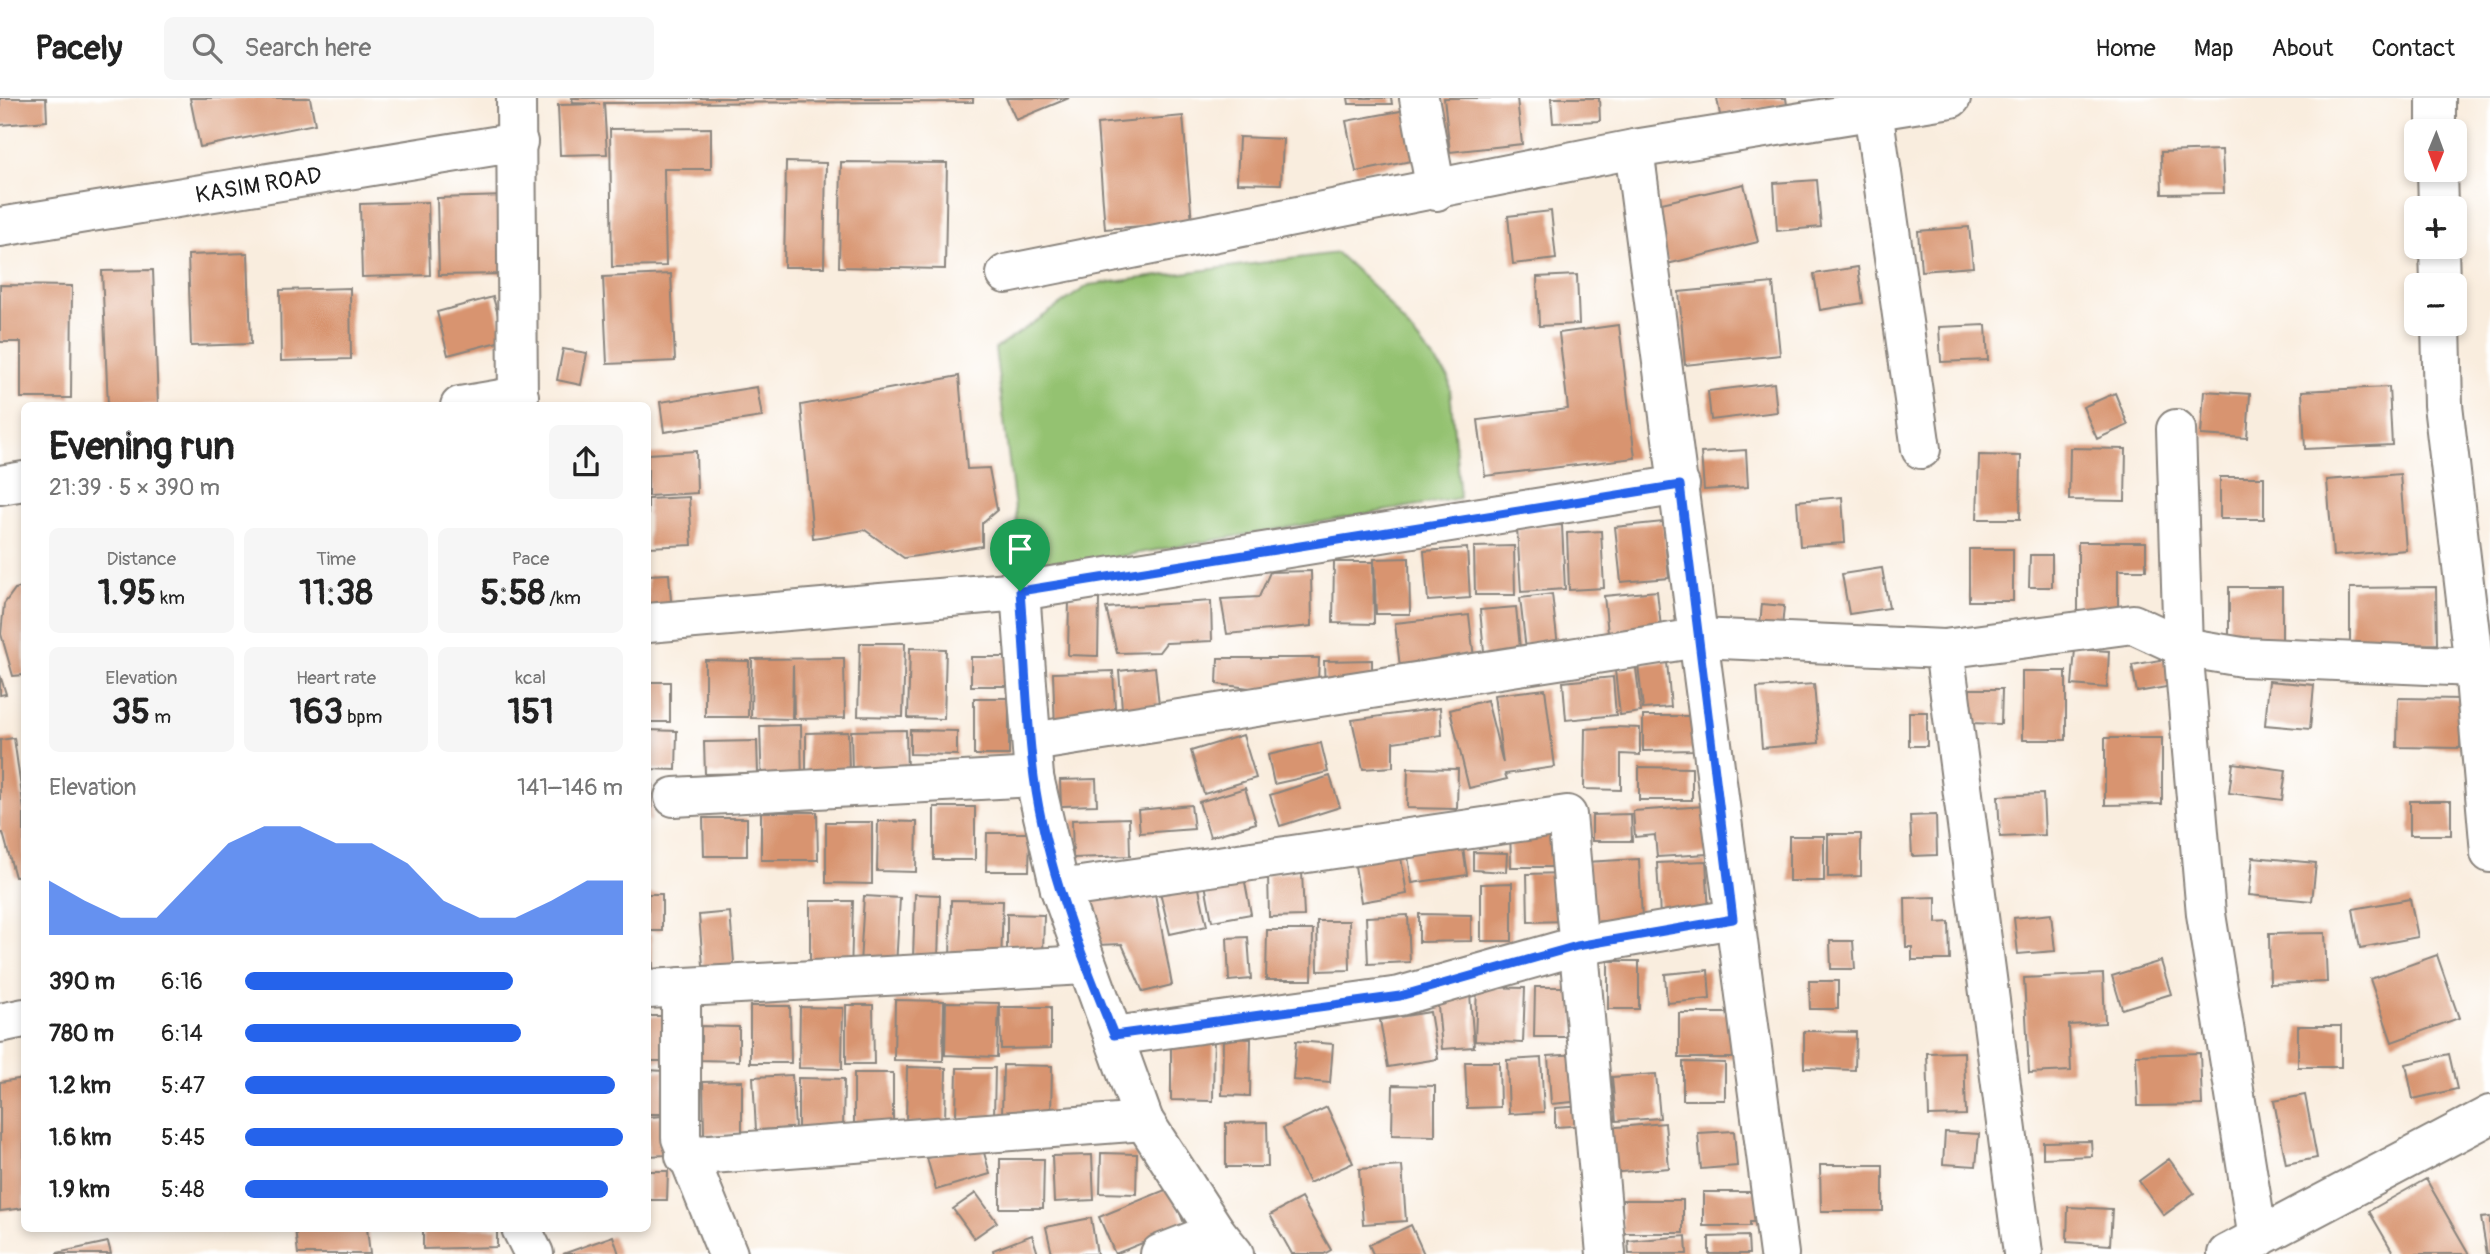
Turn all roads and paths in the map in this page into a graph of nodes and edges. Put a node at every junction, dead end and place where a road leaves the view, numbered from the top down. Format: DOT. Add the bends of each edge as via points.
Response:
graph roads {
  1 [pos="516,98"];
  2 [pos="1419,98"];
  3 [pos="1951,98"];
  4 [pos="2436,98"];
  5 [pos="1912,101"];
  6 [pos="1873,110"];
  7 [pos="2436,119"];
  8 [pos="518,142"];
  9 [pos="1634,149"];
  10 [pos="1436,191"];
  11 [pos="0,227"];
  12 [pos="1006,274"];
  13 [pos="2441,336"];
  14 [pos="519,401"];
  15 [pos="2176,429"];
  16 [pos="1921,449"];
  17 [pos="21,482"];
  18 [pos="0,485"];
  19 [pos="1680,485"];
  20 [pos="1020,591"];
  21 [pos="651,623"];
  22 [pos="1698,638"];
  23 [pos="2183,647"];
  24 [pos="1944,649"];
  25 [pos="2474,667"];
  26 [pos="1033,759"];
  27 [pos="674,796"];
  28 [pos="2490,853"];
  29 [pos="1060,889"];
  30 [pos="1733,919"];
  31 [pos="1577,946"];
  32 [pos="1085,965"];
  33 [pos="664,988"];
  34 [pos="21,1019"];
  35 [pos="0,1023"];
  36 [pos="1114,1035"];
  37 [pos="2490,1115"];
  38 [pos="1144,1121"];
  39 [pos="685,1156"];
  40 [pos="523,1232"];
  41 [pos="1225,1243"];
  42 [pos="2243,1247"];
  43 [pos="2023,1253"];
  44 [pos="534,1254"];
  45 [pos="728,1254"];
  46 [pos="1160,1254"];
  47 [pos="1606,1254"];
  48 [pos="1779,1254"];
  1 -- 8 [label="street"];
  2 -- 10 [label="street"];
  3 -- 5 [label="street"];
  4 -- 7 [label="street"];
  5 -- 6 [label="street"];
  6 -- 9 [label="street"];
  6 -- 16 [label="street"];
  8 -- 11 [label="street, KASIM ROAD"];
  8 -- 14 [label="street"];
  9 -- 10 [label="street"];
  9 -- 19 [label="street"];
  10 -- 12 [label="street"];
  13 -- 25 [label="street" via="2443,405"];
  15 -- 23 [label="street"];
  17 -- 18 [label="street"];
  19 -- 20 [label="street"];
  19 -- 22 [label="street"];
  20 -- 21 [label="street"];
  20 -- 26 [label="street"];
  22 -- 24 [label="street"];
  22 -- 26 [label="street"];
  22 -- 30 [label="street"];
  23 -- 24 [label="street" via="2133,624"];
  23 -- 25 [label="street" via="2242,657"];
  23 -- 42 [label="street" via="2206,914"];
  24 -- 43 [label="street"];
  25 -- 28 [label="street"];
  26 -- 27 [label="street"];
  26 -- 29 [label="street"];
  29 -- 31 [label="street" via="1567,815"];
  29 -- 32 [label="street"];
  30 -- 31 [label="street"];
  30 -- 48 [label="street"];
  31 -- 36 [label="street" via="1400,996"];
  31 -- 47 [label="street"];
  32 -- 33 [label="street"];
  32 -- 36 [label="street"];
  33 -- 39 [label="street"];
  34 -- 35 [label="street"];
  36 -- 38 [label="street"];
  37 -- 42 [label="street"];
  38 -- 39 [label="street"];
  38 -- 41 [label="street"];
  39 -- 45 [label="street"];
  40 -- 44 [label="street"];
  41 -- 46 [label="street"];
}
